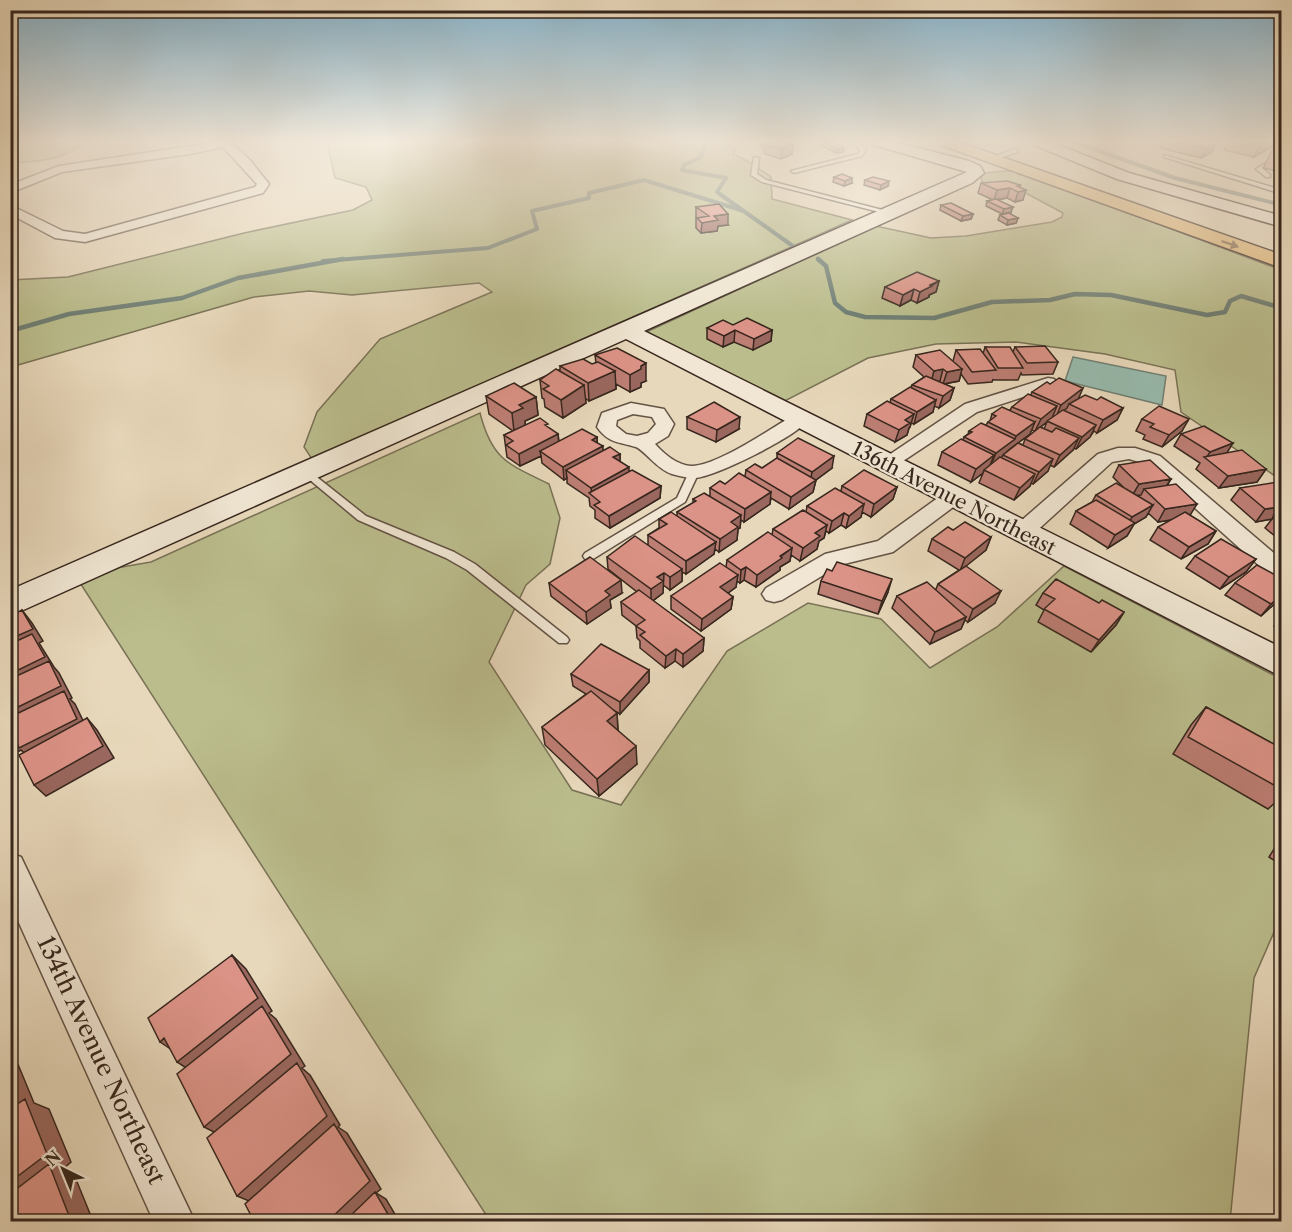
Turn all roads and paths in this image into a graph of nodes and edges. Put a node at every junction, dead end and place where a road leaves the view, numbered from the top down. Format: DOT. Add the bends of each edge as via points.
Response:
graph roads {
  1 [pos="227,199"];
  2 [pos="837,199"];
  3 [pos="921,199"];
  4 [pos="1119,199"];
  5 [pos="1146,199"];
  6 [pos="1204,199"];
  7 [pos="10,209"];
  8 [pos="891,213"];
  9 [pos="1281,222"];
  10 [pos="1226,224"];
  11 [pos="1281,262"];
  12 [pos="627,331"];
  13 [pos="1048,383"];
  14 [pos="799,420"];
  15 [pos="643,441"];
  16 [pos="887,463"];
  17 [pos="694,472"];
  18 [pos="308,473"];
  19 [pos="953,497"];
  20 [pos="1022,532"];
  21 [pos="589,556"];
  22 [pos="1281,573"];
  23 [pos="774,594"];
  24 [pos="10,604"];
  25 [pos="563,640"];
  26 [pos="1281,664"];
  27 [pos="10,867"];
  28 [pos="176,1221"];
  1 -- 7 [label="street" via="85,238 60,235"];
  2 -- 8 [label="lane"];
  3 -- 8 [label="street"];
  4 -- 11 [label="highway, one-way"];
  5 -- 10 [label="highway"];
  6 -- 9 [label="street"];
  8 -- 12 [label="street"];
  12 -- 14 [label="street, 136th Avenue Northeast"];
  12 -- 18 [label="street"];
  13 -- 16 [label="street" via="971,408"];
  14 -- 16 [label="street, 136th Avenue Northeast"];
  14 -- 17 [label="street" via="719,464"];
  15 -- 17 [label="street" via="665,462"];
  16 -- 19 [label="street, 136th Avenue Northeast"];
  17 -- 21 [label="lane" via="681,500"];
  18 -- 24 [label="street"];
  18 -- 25 [label="lane" via="362,518 471,567"];
  19 -- 20 [label="street, 136th Avenue Northeast"];
  19 -- 23 [label="street" via="885,547 833,559"];
  20 -- 22 [label="street" via="1105,458 1116,453 1134,453 1153,460"];
  20 -- 26 [label="street, 136th Avenue Northeast"];
  27 -- 28 [label="street, 134th Avenue Northeast"];
}
